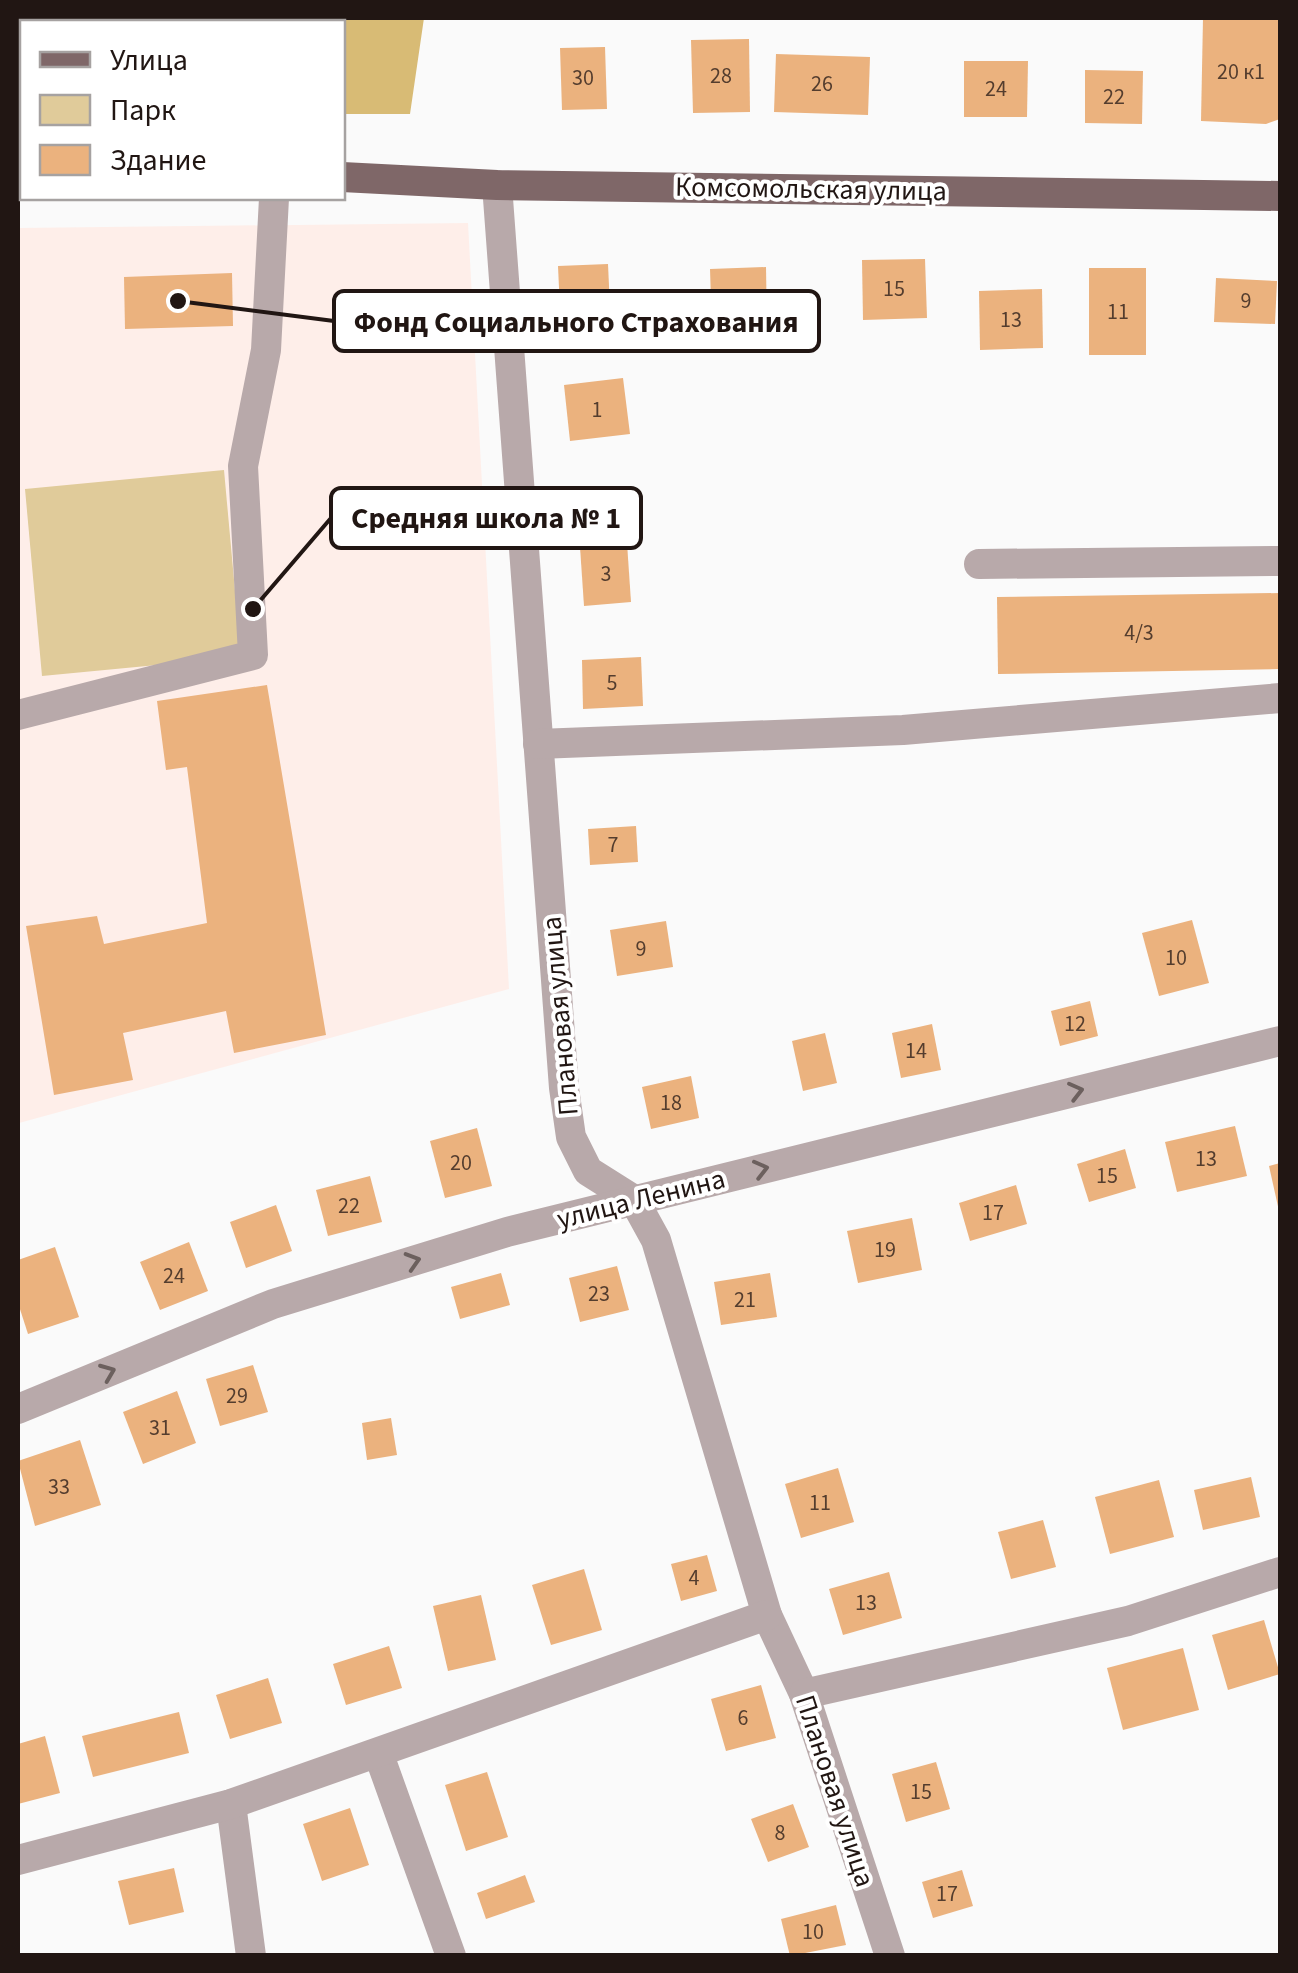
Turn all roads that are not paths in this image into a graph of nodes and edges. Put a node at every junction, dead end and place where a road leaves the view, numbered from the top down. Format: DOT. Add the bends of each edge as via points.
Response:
graph roads {
  1 [pos="345,177"];
  2 [pos="497,185"];
  3 [pos="1280,196"];
  4 [pos="274,200"];
  5 [pos="1280,561"];
  6 [pos="979,564"];
  7 [pos="1280,698"];
  8 [pos="18,715"];
  9 [pos="538,744"];
  10 [pos="1280,1041"];
  11 [pos="634,1200"];
  12 [pos="18,1409"];
  13 [pos="1280,1572"];
  14 [pos="766,1615"];
  15 [pos="804,1694"];
  16 [pos="379,1754"];
  17 [pos="230,1804"];
  18 [pos="18,1860"];
  19 [pos="251,1956"];
  20 [pos="452,1956"];
  21 [pos="890,1956"];
  1 -- 2 [label="main road, Комсомольская улица"];
  2 -- 3 [label="main road, Комсомольская улица"];
  2 -- 9 [label="street, Плановая улица"];
  4 -- 8 [label="street" via="266,350 243,466 253,655"];
  5 -- 6 [label="street"];
  7 -- 9 [label="street" via="903,730"];
  9 -- 11 [label="street, Плановая улица" via="571,1137 588,1171"];
  11 -- 10 [label="street, улица Ленина, one-way"];
  12 -- 11 [label="street, улица Ленина, one-way" via="273,1304"];
  11 -- 14 [label="street, Плановая улица" via="656,1240"];
  13 -- 15 [label="street" via="1128,1621"];
  14 -- 15 [label="street, Плановая улица"];
  14 -- 16 [label="street"];
  15 -- 21 [label="street, Плановая улица"];
  16 -- 17 [label="street"];
  16 -- 20 [label="street"];
  17 -- 18 [label="street"];
  17 -- 19 [label="street"];
}
